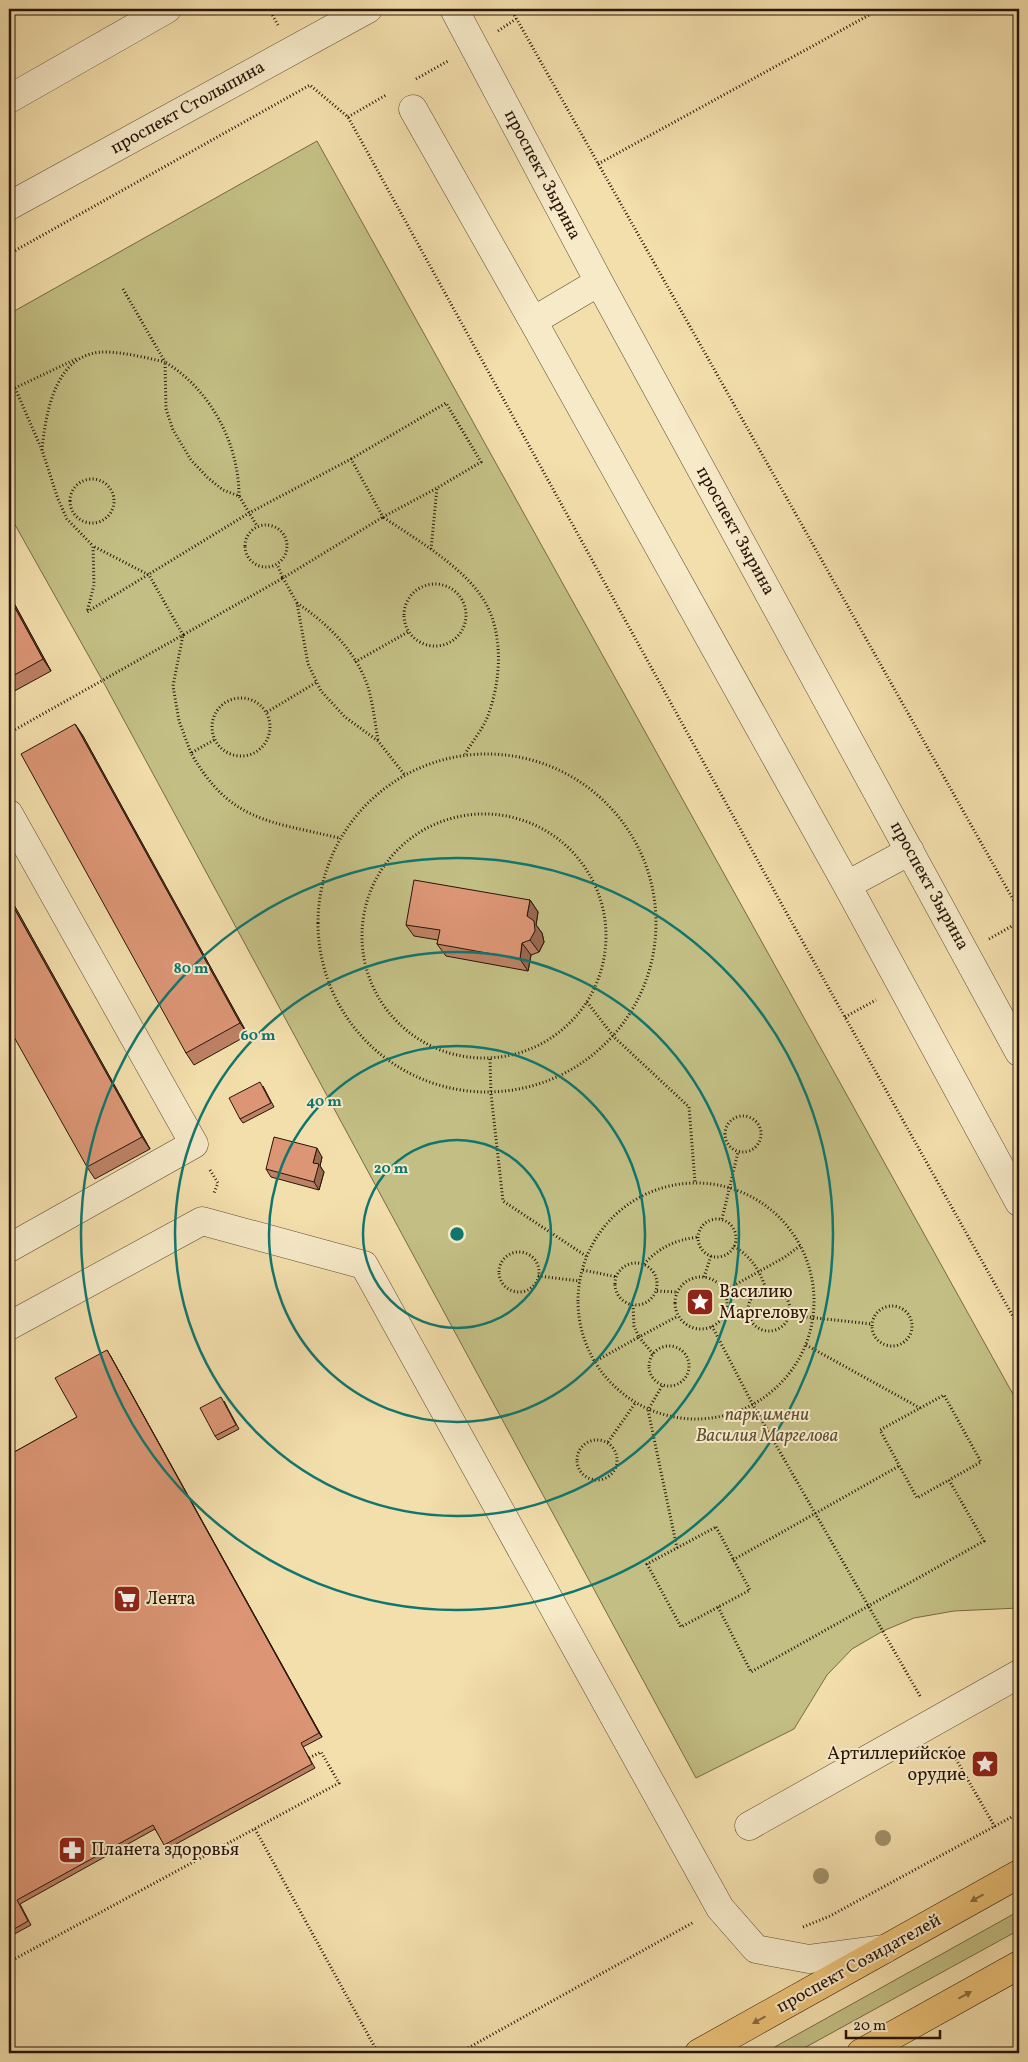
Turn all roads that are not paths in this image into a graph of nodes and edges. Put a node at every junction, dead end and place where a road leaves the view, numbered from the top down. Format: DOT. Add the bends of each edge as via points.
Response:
graph roads {
  1 [pos="167,9"];
  2 [pos="368,9"];
  3 [pos="454,9"];
  4 [pos="9,99"];
  5 [pos="413,109"];
  6 [pos="9,206"];
  7 [pos="599,282"];
  8 [pos="533,321"];
  9 [pos="9,814"];
  10 [pos="910,851"];
  11 [pos="847,885"];
  12 [pos="1019,1052"];
  13 [pos="1019,1202"];
  14 [pos="9,1248"];
  15 [pos="9,1326"];
  16 [pos="1019,1674"];
  17 [pos="749,1826"];
  18 [pos="1019,1874"];
  19 [pos="887,1949"];
  20 [pos="1019,1965"];
  21 [pos="699,2053"];
  22 [pos="863,2053"];
  1 -- 4 [label="street"];
  2 -- 6 [label="street, проспект Столыпина"];
  3 -- 7 [label="street, проспект Зырина"];
  5 -- 8 [label="street"];
  7 -- 8 [label="street"];
  7 -- 10 [label="street, проспект Зырина"];
  8 -- 11 [label="street"];
  9 -- 14 [label="street" via="194,1144"];
  10 -- 11 [label="street"];
  10 -- 12 [label="street, проспект Зырина"];
  11 -- 13 [label="street"];
  15 -- 19 [label="street" via="202,1221 364,1266 720,1908 756,1948 809,1959"];
  16 -- 17 [label="street"];
  18 -- 19 [label="main road, проспект Созидателей, one-way"];
  19 -- 21 [label="main road, проспект Созидателей, one-way"];
  22 -- 20 [label="main road, one-way"];
}
